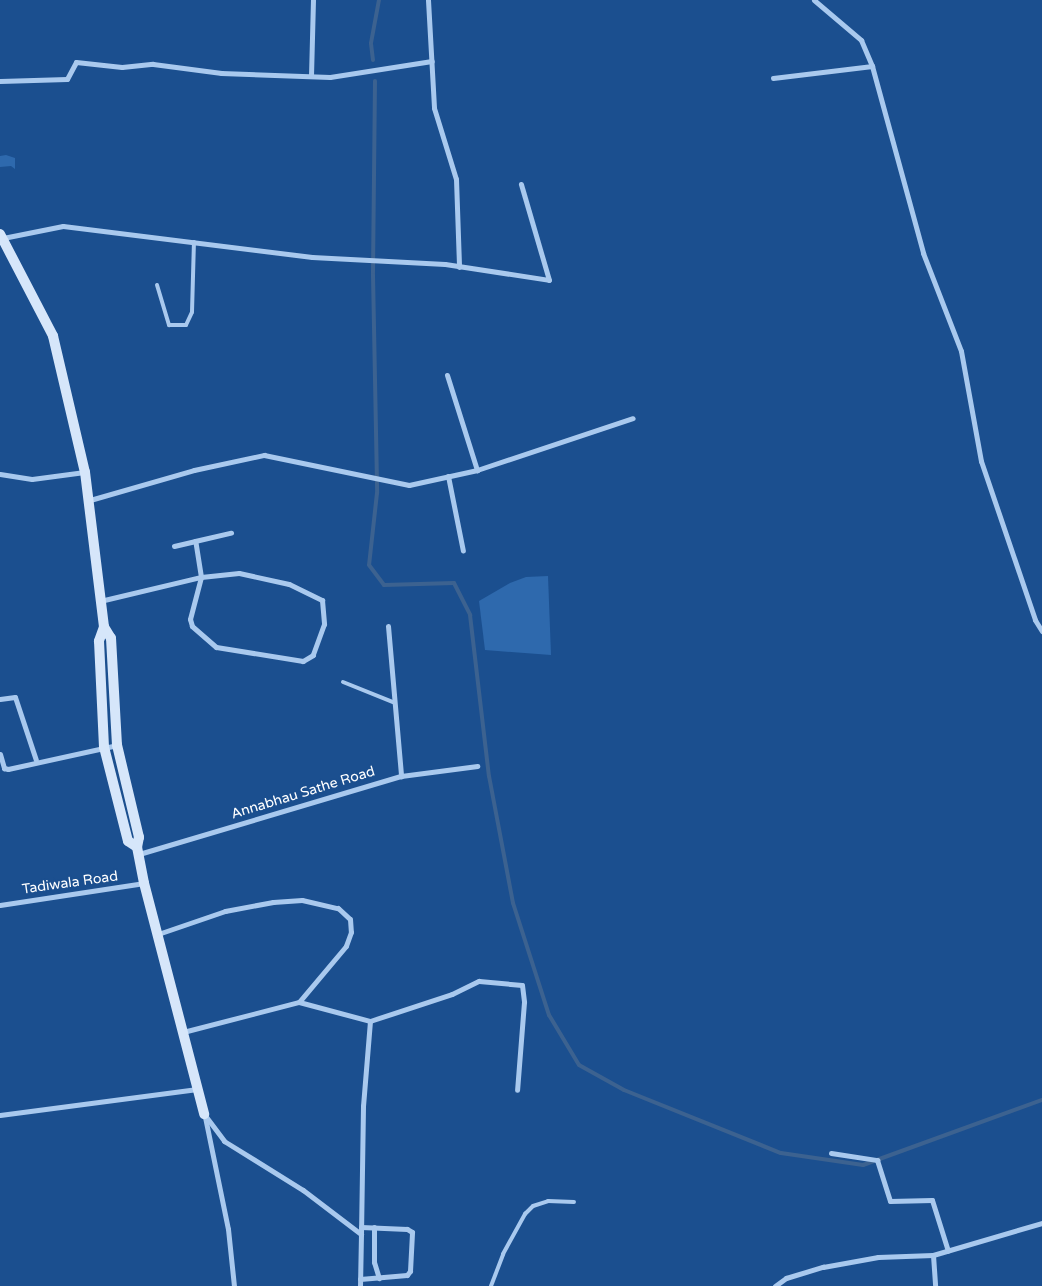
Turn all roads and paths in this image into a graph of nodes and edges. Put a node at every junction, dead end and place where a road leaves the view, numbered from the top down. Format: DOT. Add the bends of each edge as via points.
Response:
graph roads {
  1 [pos="313,0"];
  2 [pos="428,0"];
  3 [pos="814,0"];
  4 [pos="432,61"];
  5 [pos="872,66"];
  6 [pos="311,76"];
  7 [pos="773,78"];
  8 [pos="0,81"];
  9 [pos="521,184"];
  10 [pos="2,236"];
  11 [pos="194,242"];
  12 [pos="459,267"];
  13 [pos="158,285"];
  14 [pos="447,375"];
  15 [pos="634,418"];
  16 [pos="477,470"];
  17 [pos="85,472"];
  18 [pos="0,474"];
  19 [pos="448,476"];
  20 [pos="90,500"];
  21 [pos="231,533"];
  22 [pos="195,541"];
  23 [pos="174,546"];
  24 [pos="463,551"];
  25 [pos="201,576"];
  26 [pos="100,601"];
  27 [pos="386,626"];
  28 [pos="104,627"];
  29 [pos="1042,631"];
  30 [pos="343,682"];
  31 [pos="115,689"];
  32 [pos="102,690"];
  33 [pos="0,699"];
  34 [pos="395,703"];
  35 [pos="117,746"];
  36 [pos="104,747"];
  37 [pos="0,754"];
  38 [pos="36,760"];
  39 [pos="477,766"];
  40 [pos="401,776"];
  41 [pos="125,782"];
  42 [pos="114,785"];
  43 [pos="138,851"];
  44 [pos="144,883"];
  45 [pos="0,905"];
  46 [pos="158,934"];
  47 [pos="299,1002"];
  48 [pos="370,1021"];
  49 [pos="183,1032"];
  50 [pos="197,1090"];
  51 [pos="517,1090"];
  52 [pos="204,1114"];
  53 [pos="0,1115"];
  54 [pos="831,1153"];
  55 [pos="574,1202"];
  56 [pos="1042,1223"];
  57 [pos="362,1227"];
  58 [pos="374,1227"];
  59 [pos="362,1234"];
  60 [pos="948,1251"];
  61 [pos="933,1255"];
  62 [pos="379,1278"];
  63 [pos="360,1279"];
  64 [pos="234,1286"];
  65 [pos="360,1286"];
  66 [pos="491,1286"];
  67 [pos="775,1286"];
  68 [pos="935,1286"];
  1 -- 6 [label="street"];
  2 -- 4 [label="street"];
  3 -- 5 [label="street" via="860,40"];
  4 -- 6 [label="street"];
  4 -- 12 [label="street" via="434,108 456,178"];
  5 -- 7 [label="street"];
  5 -- 29 [label="street" via="923,253 961,351 981,461 1032,614"];
  6 -- 8 [label="street" via="221,73 153,64 122,66 76,62 67,79"];
  9 -- 12 [label="street" via="549,280"];
  10 -- 11 [label="street" via="63,226"];
  10 -- 17 [label="street" via="53,336"];
  11 -- 12 [label="street"];
  11 -- 13 [label="lane" via="192,312 186,325 168,325"];
  14 -- 16 [label="street"];
  15 -- 16 [label="street"];
  16 -- 19 [label="street"];
  17 -- 18 [label="street" via="32,479"];
  17 -- 20 [label="street"];
  19 -- 20 [label="street" via="410,485 264,455 194,470"];
  19 -- 24 [label="street"];
  20 -- 26 [label="street"];
  21 -- 22 [label="street"];
  22 -- 23 [label="street"];
  22 -- 25 [label="street"];
  25 -- 25 [label="street" via="239,573 289,584 322,600 324,624 313,655 303,661 216,648 192,626 190,619"];
  25 -- 26 [label="street"];
  26 -- 28 [label="street"];
  27 -- 34 [label="street"];
  28 -- 31 [label="street" via="111,638"];
  28 -- 32 [label="street" via="99,641"];
  30 -- 34 [label="lane"];
  31 -- 32 [label="street"];
  31 -- 35 [label="street"];
  32 -- 36 [label="street"];
  33 -- 38 [label="street" via="15,697"];
  34 -- 40 [label="street"];
  35 -- 36 [label="street"];
  35 -- 41 [label="street"];
  36 -- 38 [label="street"];
  36 -- 42 [label="street"];
  37 -- 38 [label="street" via="4,768 8,769"];
  39 -- 40 [label="street, Annabhau Sathe Road"];
  40 -- 43 [label="street, Annabhau Sathe Road"];
  41 -- 42 [label="street"];
  41 -- 43 [label="street" via="139,837"];
  42 -- 43 [label="street" via="128,841"];
  43 -- 44 [label="street"];
  44 -- 45 [label="street, Tadiwala Road"];
  44 -- 46 [label="street"];
  46 -- 47 [label="street" via="225,911 273,902 302,900 338,908 350,919 351,932 346,946"];
  46 -- 49 [label="street"];
  47 -- 48 [label="street"];
  47 -- 49 [label="street"];
  48 -- 51 [label="street" via="452,994 479,981 522,985 524,1002"];
  48 -- 57 [label="street" via="363,1106"];
  49 -- 50 [label="street"];
  50 -- 52 [label="street"];
  50 -- 53 [label="street"];
  52 -- 59 [label="street" via="224,1141 303,1190"];
  52 -- 64 [label="street" via="228,1228"];
  54 -- 60 [label="street" via="876,1160 890,1200 932,1200"];
  55 -- 66 [label="lane" via="548,1201 529,1210 503,1254"];
  56 -- 60 [label="street"];
  57 -- 58 [label="street"];
  57 -- 59 [label="street"];
  58 -- 62 [label="street" via="374,1262"];
  58 -- 62 [label="street" via="407,1228 412,1232 410,1271 406,1275"];
  59 -- 63 [label="street"];
  60 -- 61 [label="street"];
  61 -- 67 [label="street" via="878,1257 823,1267 786,1278"];
  61 -- 68 [label="street"];
  62 -- 63 [label="street"];
  63 -- 65 [label="street"];
}
